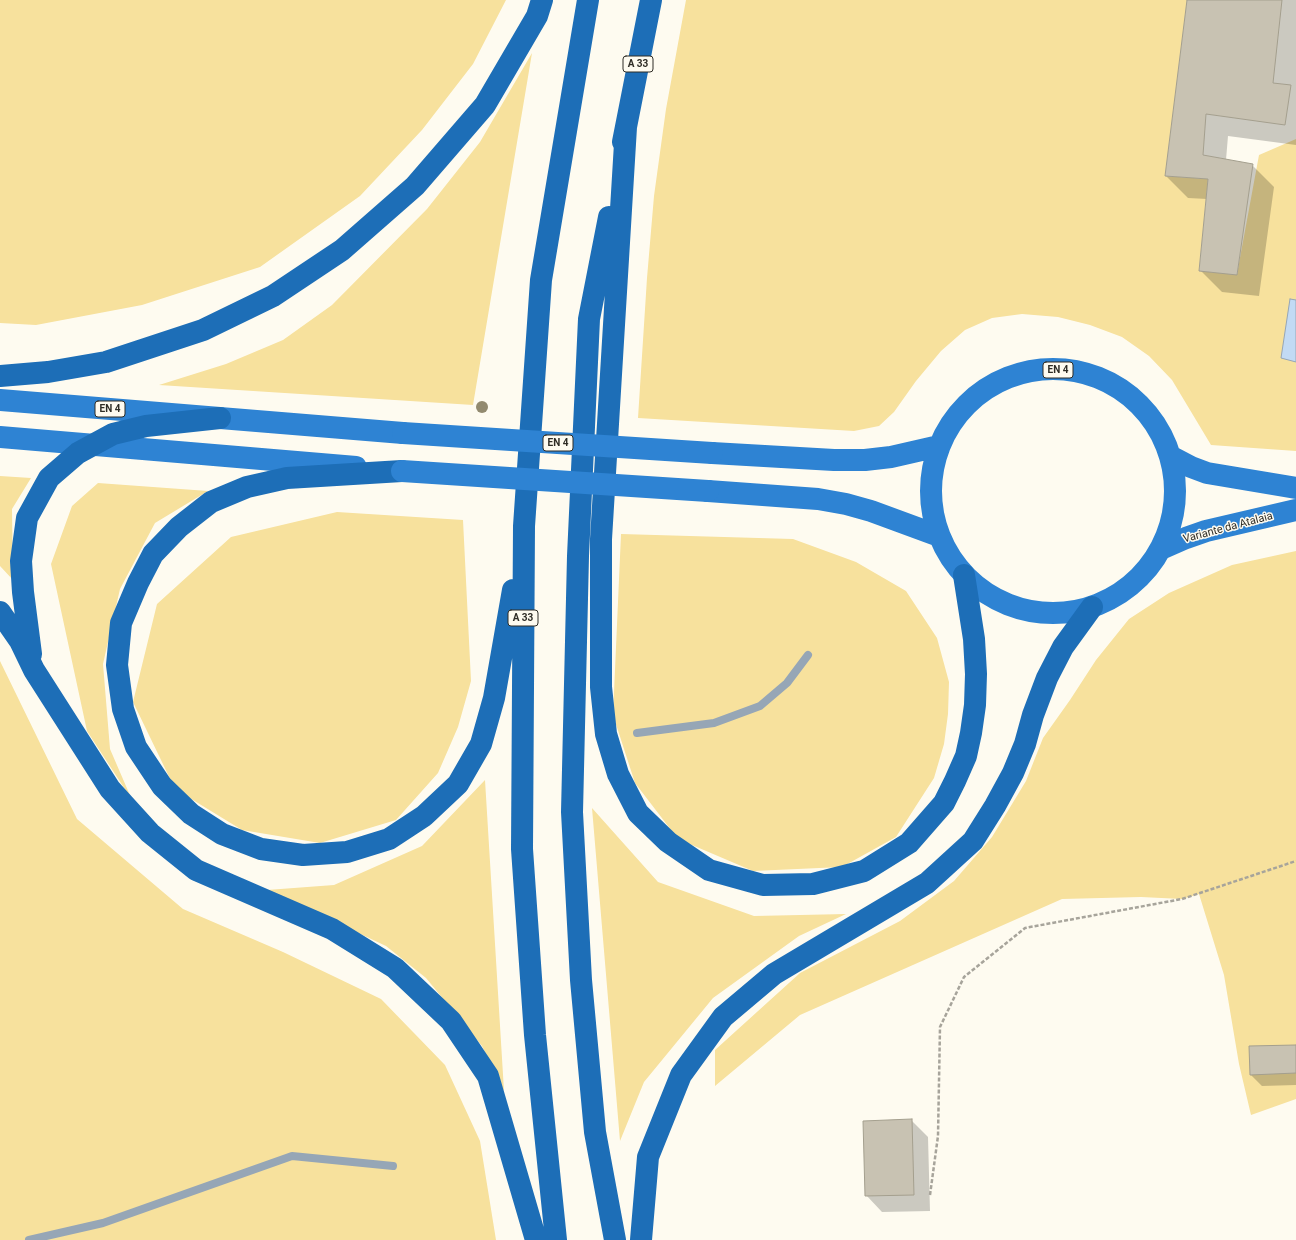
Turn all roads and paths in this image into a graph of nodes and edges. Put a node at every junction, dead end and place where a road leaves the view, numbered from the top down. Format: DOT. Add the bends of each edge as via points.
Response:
graph roads {
  1 [pos="542,0"];
  2 [pos="588,0"];
  3 [pos="651,0"];
  4 [pos="626,127"];
  5 [pos="0,376"];
  6 [pos="0,400"];
  7 [pos="220,418"];
  8 [pos="0,437"];
  9 [pos="94,445"];
  10 [pos="939,446"];
  11 [pos="1170,456"];
  12 [pos="402,471"];
  13 [pos="1296,488"];
  14 [pos="1296,510"];
  15 [pos="524,526"];
  16 [pos="939,536"];
  17 [pos="1161,549"];
  18 [pos="964,575"];
  19 [pos="1092,607"];
  20 [pos="0,612"];
  21 [pos="34,670"];
  22 [pos="1296,861"];
  23 [pos="930,1195"];
  24 [pos="536,1240"];
  25 [pos="556,1240"];
  26 [pos="614,1240"];
  27 [pos="641,1240"];
  1 -- 5 [label="highway" via="537,16 485,104 415,186 342,250 273,296 203,330 106,362 48,372"];
  2 -- 15 [label="highway, A 33" via="541,280"];
  3 -- 4 [label="highway, A 33"];
  4 -- 18 [label="highway" via="601,539 601,687 606,734 618,774 638,813 668,842 709,870 763,885 813,884 864,871 909,843 944,803 966,756 971,733 976,667"];
  4 -- 26 [label="highway, A 33" via="589,319 578,556 572,812 581,980 595,1132"];
  6 -- 7 [label="main road, EN 4"];
  7 -- 9 [label="highway" via="146,426 113,434"];
  7 -- 10 [label="main road, EN 4, bridge" via="403,433 834,460 891,457"];
  8 -- 9 [label="main road"];
  9 -- 12 [label="main road"];
  9 -- 21 [label="highway" via="78,453 49,478 27,518 21,561"];
  10 -- 11 [label="main road, Variante da Atalaia / EN 4" via="964,407 1001,380 1046,369 1070,370 1113,385 1132,398 1161,434"];
  10 -- 16 [label="main road, Variante da Atalaia / EN 4" via="930,491 932,514"];
  11 -- 13 [label="main road" via="1207,473"];
  11 -- 17 [label="main road, Variante da Atalaia / EN 4" via="1175,479 1175,503"];
  12 -- 15 [label="highway" via="287,478 247,487 211,502 179,527 153,554 138,583 121,622 117,665 122,709 136,747 162,786 191,814 222,834 261,849 303,855 347,852 389,839 424,816 458,784 481,744 494,698"];
  12 -- 16 [label="main road, bridge" via="818,500 870,511"];
  14 -- 17 [label="main road, Variante da Atalaia" via="1206,531"];
  15 -- 25 [label="highway, A 33" via="522,849 535,1035"];
  16 -- 18 [label="main road, Variante da Atalaia / EN 4" via="949,557"];
  17 -- 19 [label="main road, Variante da Atalaia / EN 4" via="1148,568 1132,584 1113,598"];
  18 -- 19 [label="main road, Variante da Atalaia / EN 4" via="981,590 1001,602 1023,610 1046,613"];
  19 -- 27 [label="highway" via="1063,647 1047,678 1013,773 973,841 927,883 774,974 723,1017 681,1075 648,1157"];
  20 -- 21 [label="highway" via="20,641"];
  21 -- 24 [label="highway" via="110,789 150,833 196,870 332,929 395,968 451,1022 488,1076"];
  22 -- 23 [label="path" via="1182,899 1025,928 964,977 940,1027 938,1136"];
}
